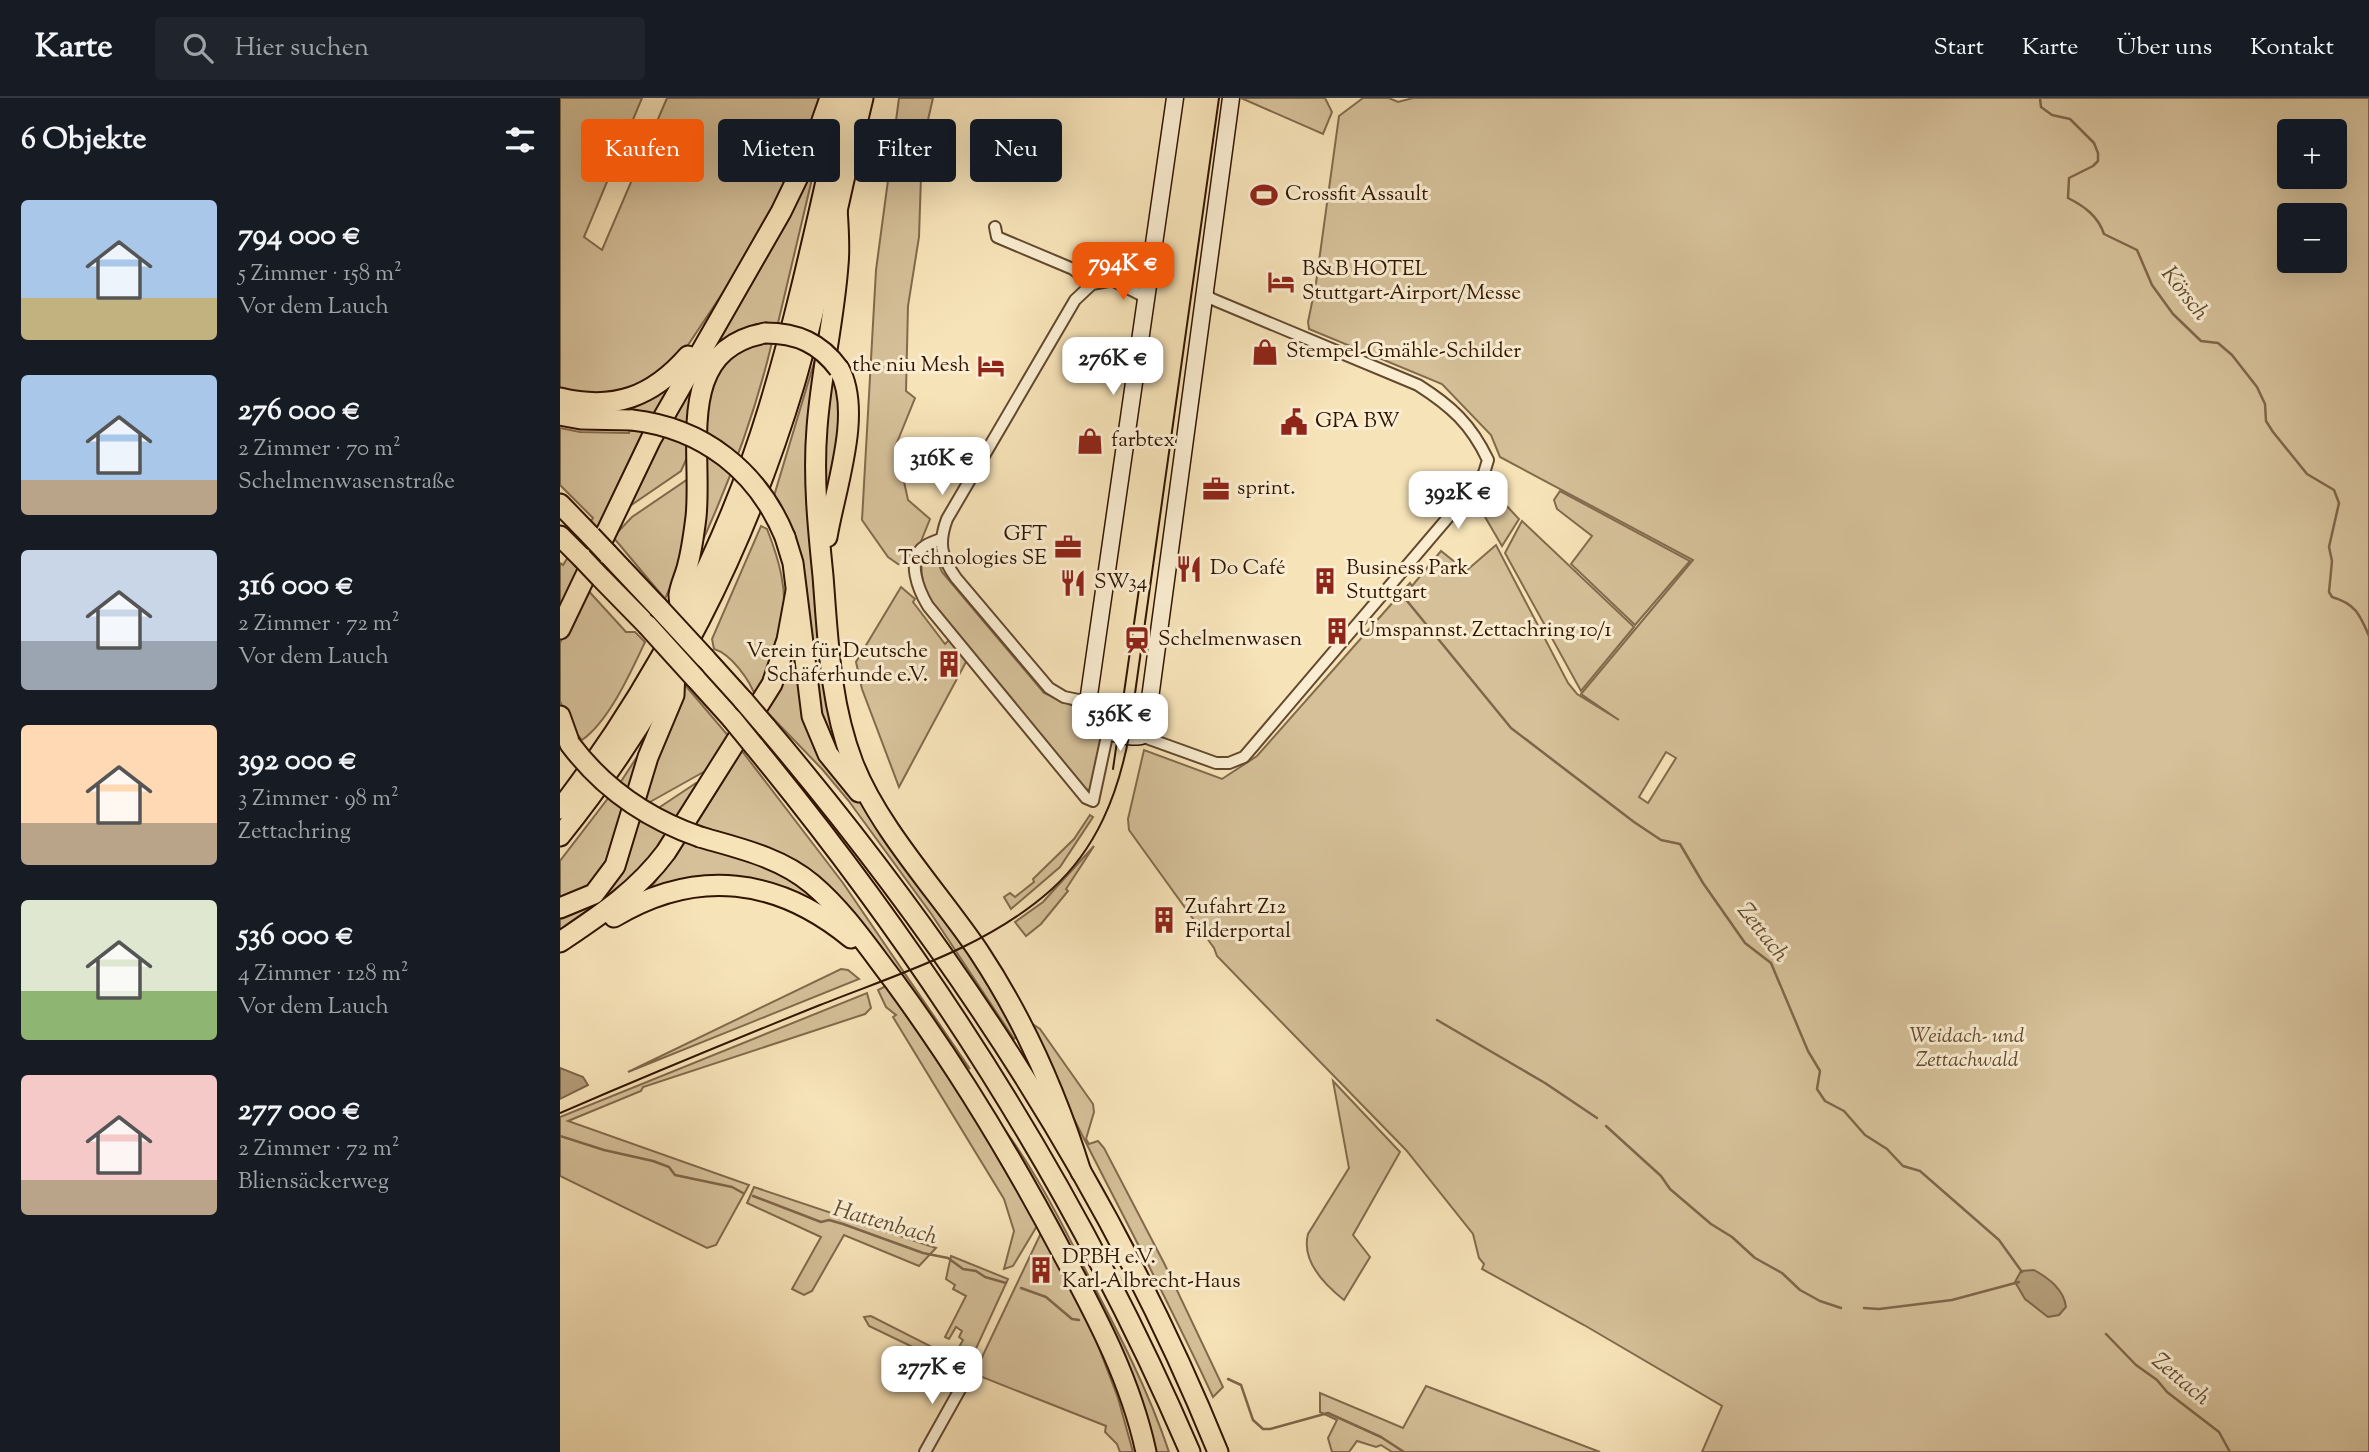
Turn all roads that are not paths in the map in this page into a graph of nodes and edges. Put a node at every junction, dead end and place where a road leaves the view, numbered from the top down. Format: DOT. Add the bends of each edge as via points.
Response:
graph roads {
  1 [pos="830,98"];
  2 [pos="845,98"];
  3 [pos="863,98"];
  4 [pos="1175,98"];
  5 [pos="1231,98"];
  6 [pos="837,207"];
  7 [pos="995,227"];
  8 [pos="1151,264"];
  9 [pos="1112,280"];
  10 [pos="1092,284"];
  11 [pos="1205,293"];
  12 [pos="1147,298"];
  13 [pos="719,321"];
  14 [pos="560,398"];
  15 [pos="560,415"];
  16 [pos="560,504"];
  17 [pos="560,536"];
  18 [pos="942,539"];
  19 [pos="821,562"];
  20 [pos="796,591"];
  21 [pos="682,617"];
  22 [pos="560,629"];
  23 [pos="675,665"];
  24 [pos="1088,702"];
  25 [pos="560,716"];
  26 [pos="1108,731"];
  27 [pos="565,736"];
  28 [pos="1141,736"];
  29 [pos="560,809"];
  30 [pos="560,836"];
  31 [pos="903,848"];
  32 [pos="560,908"];
  33 [pos="567,937"];
  34 [pos="883,966"];
  35 [pos="1081,1172"];
  36 [pos="968,1375"];
  37 [pos="1176,1420"];
  38 [pos="925,1452"];
  39 [pos="1146,1452"];
  40 [pos="1177,1452"];
  41 [pos="1190,1452"];
  42 [pos="1218,1452"];
  1 -- 13 [label="highway" via="798,179"];
  2 -- 21 [label="highway" via="769,408 734,504"];
  3 -- 6 [label="highway"];
  4 -- 8 [label="street"];
  5 -- 11 [label="street"];
  6 -- 19 [label="highway" via="839,263 815,447"];
  6 -- 23 [label="highway" via="810,325 771,453 724,570"];
  7 -- 10 [label="street" via="998,237 1073,269"];
  8 -- 9 [label="street" via="1135,276"];
  8 -- 12 [label="street"];
  9 -- 10 [label="street"];
  9 -- 12 [label="street"];
  10 -- 18 [label="street" via="1075,300 947,519"];
  11 -- 28 [label="street" via="1146,728"];
  11 -- 28 [label="street" via="1418,385 1461,419 1488,460 1468,494 1244,757 1216,764"];
  12 -- 24 [label="street"];
  13 -- 14 [label="highway" via="674,372 651,389 608,403"];
  13 -- 22 [label="highway" via="646,450"];
  15 -- 20 [label="highway, bridge" via="652,422 691,434 726,456 754,484 778,520 793,563"];
  16 -- 35 [label="highway, bridge" via="743,700 857,837 1011,1058"];
  17 -- 37 [label="highway, bridge" via="732,719 876,902 993,1076 1098,1258"];
  18 -- 24 [label="street" via="944,562 1049,688"];
  18 -- 26 [label="street" via="923,547 919,554 914,574 920,593 1093,802"];
  19 -- 21 [label="highway, bridge" via="850,415 848,388 823,350 807,340 791,335 750,335 729,346 704,378 698,404 695,530 679,595"];
  19 -- 31 [label="highway" via="838,716 865,789"];
  20 -- 31 [label="highway" via="817,731 835,763"];
  20 -- 33 [label="highway" via="787,640 772,684 690,816 639,884"];
  21 -- 29 [label="highway" via="636,699"];
  23 -- 30 [label="highway" via="623,750"];
  23 -- 32 [label="highway" via="674,695 648,757 615,866 594,894"];
  24 -- 26 [label="street" via="1094,718"];
  25 -- 27 [label="highway"];
  26 -- 28 [label="street"];
  27 -- 34 [label="highway, bridge" via="595,774 636,806 667,824 764,856 796,872 832,902"];
  31 -- 35 [label="highway" via="979,952 1014,1010 1067,1125"];
  33 -- 34 [label="highway" via="601,925 656,895 732,885 773,892 808,907"];
  34 -- 39 [label="highway" via="956,1071 1048,1225 1112,1350"];
  35 -- 42 [label="highway" via="1163,1330"];
  36 -- 38 [label="street"];
  37 -- 40 [label="highway"];
  37 -- 41 [label="highway"];
}
